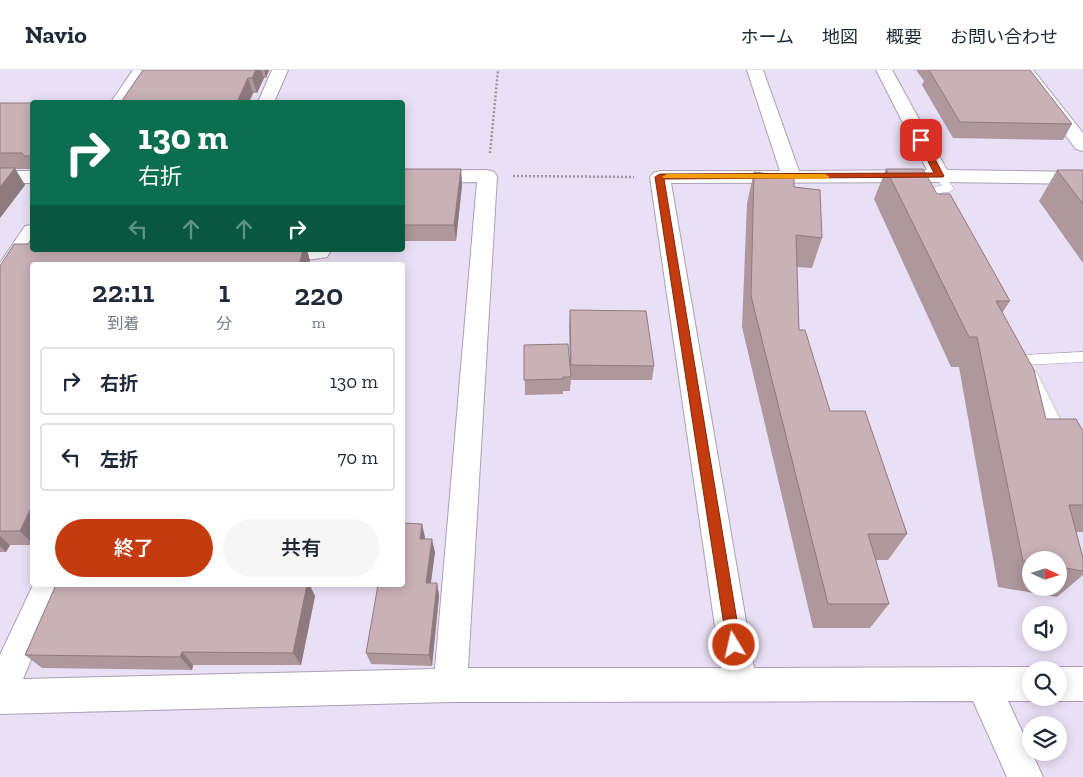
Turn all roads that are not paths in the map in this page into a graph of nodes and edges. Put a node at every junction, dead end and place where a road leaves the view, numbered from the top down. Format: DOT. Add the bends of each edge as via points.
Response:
graph roads {
  1 [pos="141,70"];
  2 [pos="280,70"];
  3 [pos="755,70"];
  4 [pos="884,70"];
  5 [pos="1024,70"];
  6 [pos="120,100"];
  7 [pos="267,100"];
  8 [pos="1083,145"];
  9 [pos="940,176"];
  10 [pos="0,177"];
  11 [pos="30,177"];
  12 [pos="405,177"];
  13 [pos="792,177"];
  14 [pos="1083,178"];
  15 [pos="946,215"];
  16 [pos="30,234"];
  17 [pos="254,252"];
  18 [pos="319,252"];
  19 [pos="0,280"];
  20 [pos="1083,357"];
  21 [pos="1066,446"];
  22 [pos="47,587"];
  23 [pos="740,684"];
  24 [pos="983,684"];
  25 [pos="1022,684"];
  26 [pos="1067,684"];
  27 [pos="1083,684"];
  28 [pos="450,685"];
  29 [pos="0,692"];
  30 [pos="0,697"];
  31 [pos="1025,777"];
  1 -- 6 [label="street"];
  2 -- 7 [label="street"];
  3 -- 13 [label="street"];
  4 -- 9 [label="street"];
  5 -- 8 [label="street"];
  9 -- 13 [label="street"];
  9 -- 14 [label="street"];
  9 -- 15 [label="lane" via="949,189 932,190"];
  10 -- 11 [label="street"];
  12 -- 28 [label="street" via="488,176"];
  13 -- 23 [label="street" via="660,177"];
  16 -- 19 [label="street"];
  17 -- 18 [label="street"];
  20 -- 21 [label="lane" via="1022,356"];
  22 -- 29 [label="street"];
  23 -- 24 [label="street"];
  23 -- 28 [label="street"];
  24 -- 25 [label="street"];
  24 -- 31 [label="street"];
  26 -- 27 [label="street"];
  28 -- 30 [label="street"];
}
